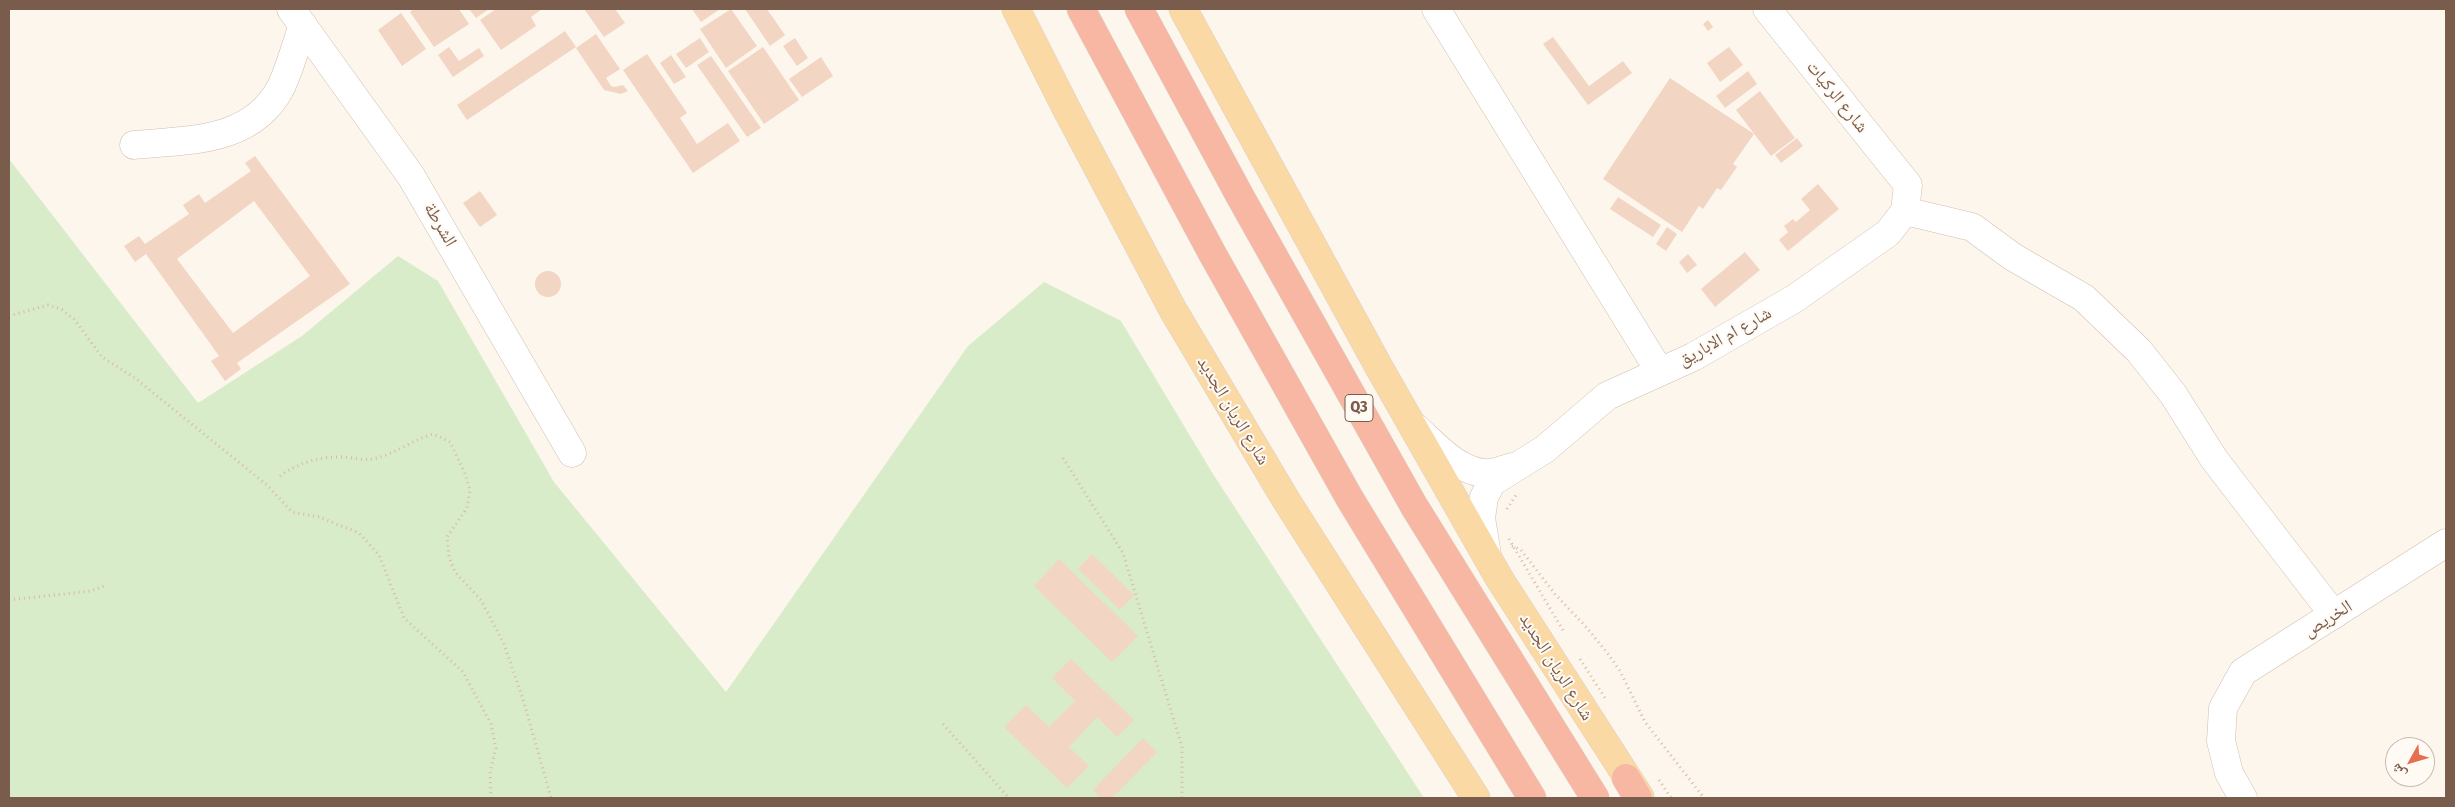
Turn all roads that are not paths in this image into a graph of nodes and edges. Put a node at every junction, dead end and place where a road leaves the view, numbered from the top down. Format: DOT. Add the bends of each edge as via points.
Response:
graph roads {
  1 [pos="1016,9"];
  2 [pos="1037,9"];
  3 [pos="1081,9"];
  4 [pos="1139,9"];
  5 [pos="1183,9"];
  6 [pos="1436,9"];
  7 [pos="1767,9"];
  8 [pos="297,17"];
  9 [pos="1035,43"];
  10 [pos="134,145"];
  11 [pos="1907,198"];
  12 [pos="1660,372"];
  13 [pos="1412,424"];
  14 [pos="572,453"];
  15 [pos="1514,466"];
  16 [pos="2446,543"];
  17 [pos="1487,556"];
  18 [pos="2334,615"];
  19 [pos="1635,791"];
  20 [pos="1476,798"];
  21 [pos="1532,798"];
  22 [pos="1595,798"];
  23 [pos="2243,798"];
  1 -- 9 [label="main road, شارع الريان الجديد"];
  2 -- 9 [label="main road"];
  3 -- 21 [label="highway" via="1212,253 1350,499"];
  4 -- 22 [label="highway, شارع الريان الجديد / Q3" via="1414,506"];
  5 -- 13 [label="main road, شارع الريان الجديد"];
  6 -- 12 [label="street"];
  7 -- 11 [label="street, شارع الركيات"];
  8 -- 10 [label="street" via="281,87 272,101 250,122 213,137"];
  8 -- 14 [label="street, الشرطة" via="411,176"];
  9 -- 20 [label="main road, شارع الريان الجديد" via="1173,310 1286,500"];
  11 -- 12 [label="street, شارع ام الاباريق" via="1888,233 1794,299 1694,357"];
  11 -- 18 [label="street" via="1972,228 2013,257 2084,298 2139,351 2173,394 2214,459"];
  12 -- 15 [label="street, شارع ام الاباريق" via="1607,396 1545,449"];
  13 -- 15 [label="street, شارع ام الاباريق" via="1466,469 1487,473"];
  13 -- 17 [label="main road, شارع الريان الجديد"];
  15 -- 17 [label="street, شارع ام الاباريق" via="1492,482 1484,497 1481,518"];
  16 -- 18 [label="street, الخريص"];
  17 -- 19 [label="main road, شارع الريان الجديد"];
  18 -- 23 [label="street, الخريص" via="2243,672 2223,708 2221,741 2229,773"];
}
